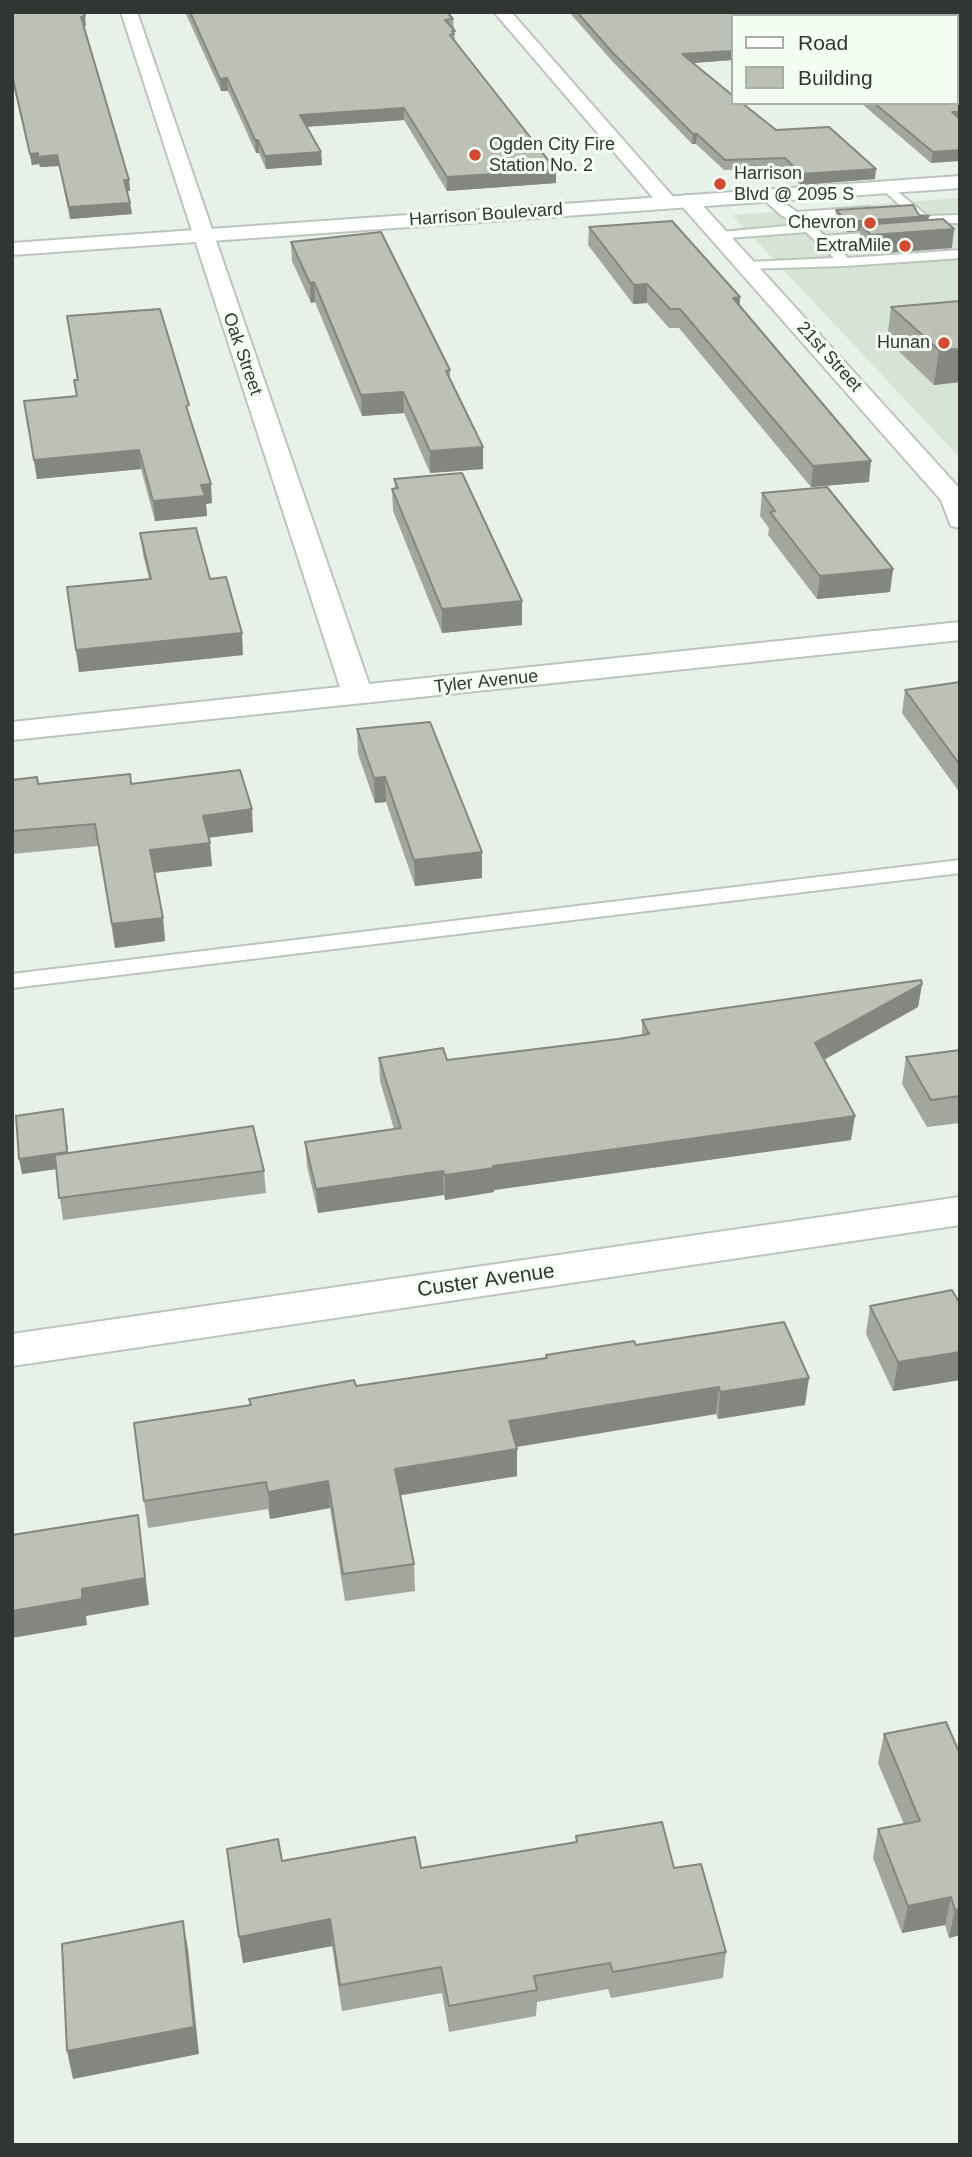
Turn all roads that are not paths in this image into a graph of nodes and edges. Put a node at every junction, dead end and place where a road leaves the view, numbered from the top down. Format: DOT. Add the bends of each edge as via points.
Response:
graph roads {
  1 [pos="129,12"];
  2 [pos="502,12"];
  3 [pos="960,182"];
  4 [pos="887,187"];
  5 [pos="766,195"];
  6 [pos="678,202"];
  7 [pos="912,208"];
  8 [pos="796,216"];
  9 [pos="960,219"];
  10 [pos="903,221"];
  11 [pos="847,225"];
  12 [pos="809,228"];
  13 [pos="920,229"];
  14 [pos="202,235"];
  15 [pos="721,236"];
  16 [pos="822,240"];
  17 [pos="956,248"];
  18 [pos="12,249"];
  19 [pos="845,262"];
  20 [pos="748,266"];
  21 [pos="960,520"];
  22 [pos="960,631"];
  23 [pos="358,695"];
  24 [pos="12,731"];
  25 [pos="960,866"];
  26 [pos="12,981"];
  27 [pos="960,1211"];
  28 [pos="12,1350"];
  1 -- 14 [label="street, Oak Street"];
  2 -- 6 [label="street, 21st Street"];
  3 -- 4 [label="street, Harrison Boulevard"];
  4 -- 5 [label="street, Harrison Boulevard"];
  4 -- 7 [label="lane"];
  5 -- 6 [label="street, Harrison Boulevard"];
  5 -- 8 [label="lane"];
  6 -- 14 [label="street, Harrison Boulevard"];
  6 -- 15 [label="street, 21st Street"];
  7 -- 8 [label="lane"];
  7 -- 13 [label="lane"];
  8 -- 12 [label="lane"];
  9 -- 13 [label="lane"];
  10 -- 13 [label="lane"];
  11 -- 12 [label="lane"];
  12 -- 15 [label="lane"];
  12 -- 16 [label="lane"];
  13 -- 16 [label="lane"];
  14 -- 18 [label="street, Harrison Boulevard"];
  14 -- 23 [label="street, Oak Street"];
  15 -- 20 [label="street, 21st Street"];
  16 -- 19 [label="lane"];
  17 -- 19 [label="lane"];
  19 -- 20 [label="lane"];
  20 -- 21 [label="street, 21st Street" via="954,498"];
  22 -- 23 [label="street, Tyler Avenue"];
  23 -- 24 [label="street, Tyler Avenue"];
  25 -- 26 [label="lane"];
  27 -- 28 [label="street, Custer Avenue"];
}
